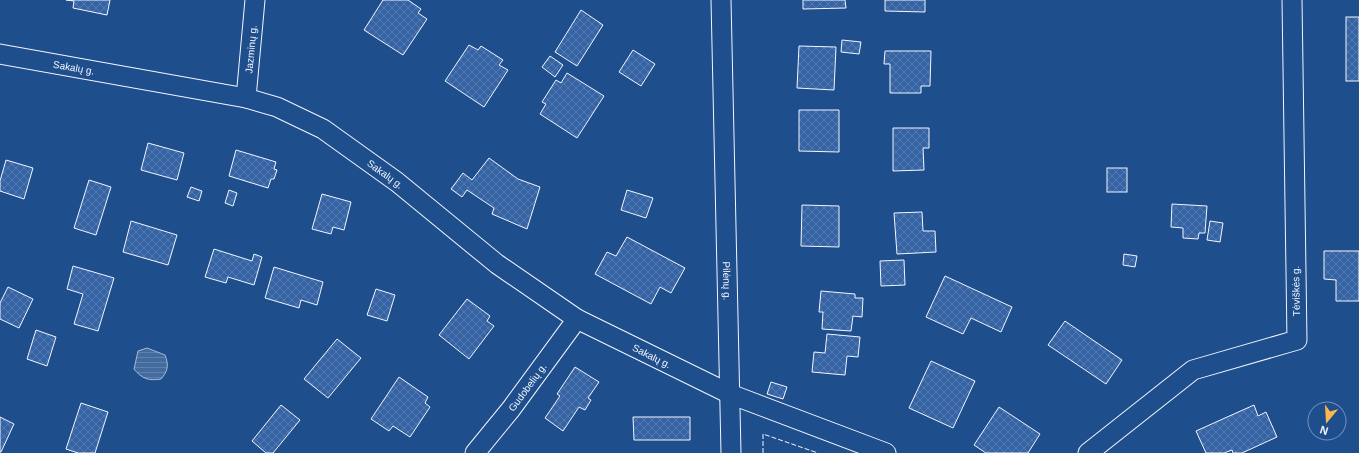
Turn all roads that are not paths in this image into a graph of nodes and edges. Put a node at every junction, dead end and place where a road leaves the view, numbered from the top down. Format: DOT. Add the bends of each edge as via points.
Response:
graph roads {
  1 [pos="255,0"];
  2 [pos="721,0"];
  3 [pos="1292,0"];
  4 [pos="0,54"];
  5 [pos="246,98"];
  6 [pos="576,319"];
  7 [pos="730,394"];
  8 [pos="475,453"];
  9 [pos="731,453"];
  10 [pos="886,453"];
  11 [pos="1088,453"];
  1 -- 5 [label="street, Jazminų g."];
  2 -- 7 [label="street, Pilėnų g."];
  3 -- 11 [label="street, Tėviškės g." via="1297,340 1193,370"];
  4 -- 5 [label="street, Sakalų g."];
  5 -- 6 [label="street, Sakalų g." via="278,107 323,129 397,182 497,264"];
  6 -- 7 [label="street, Sakalų g."];
  6 -- 8 [label="street, Gudobelių g."];
  7 -- 9 [label="street, Pilėnų g."];
  7 -- 10 [label="street"];
}
